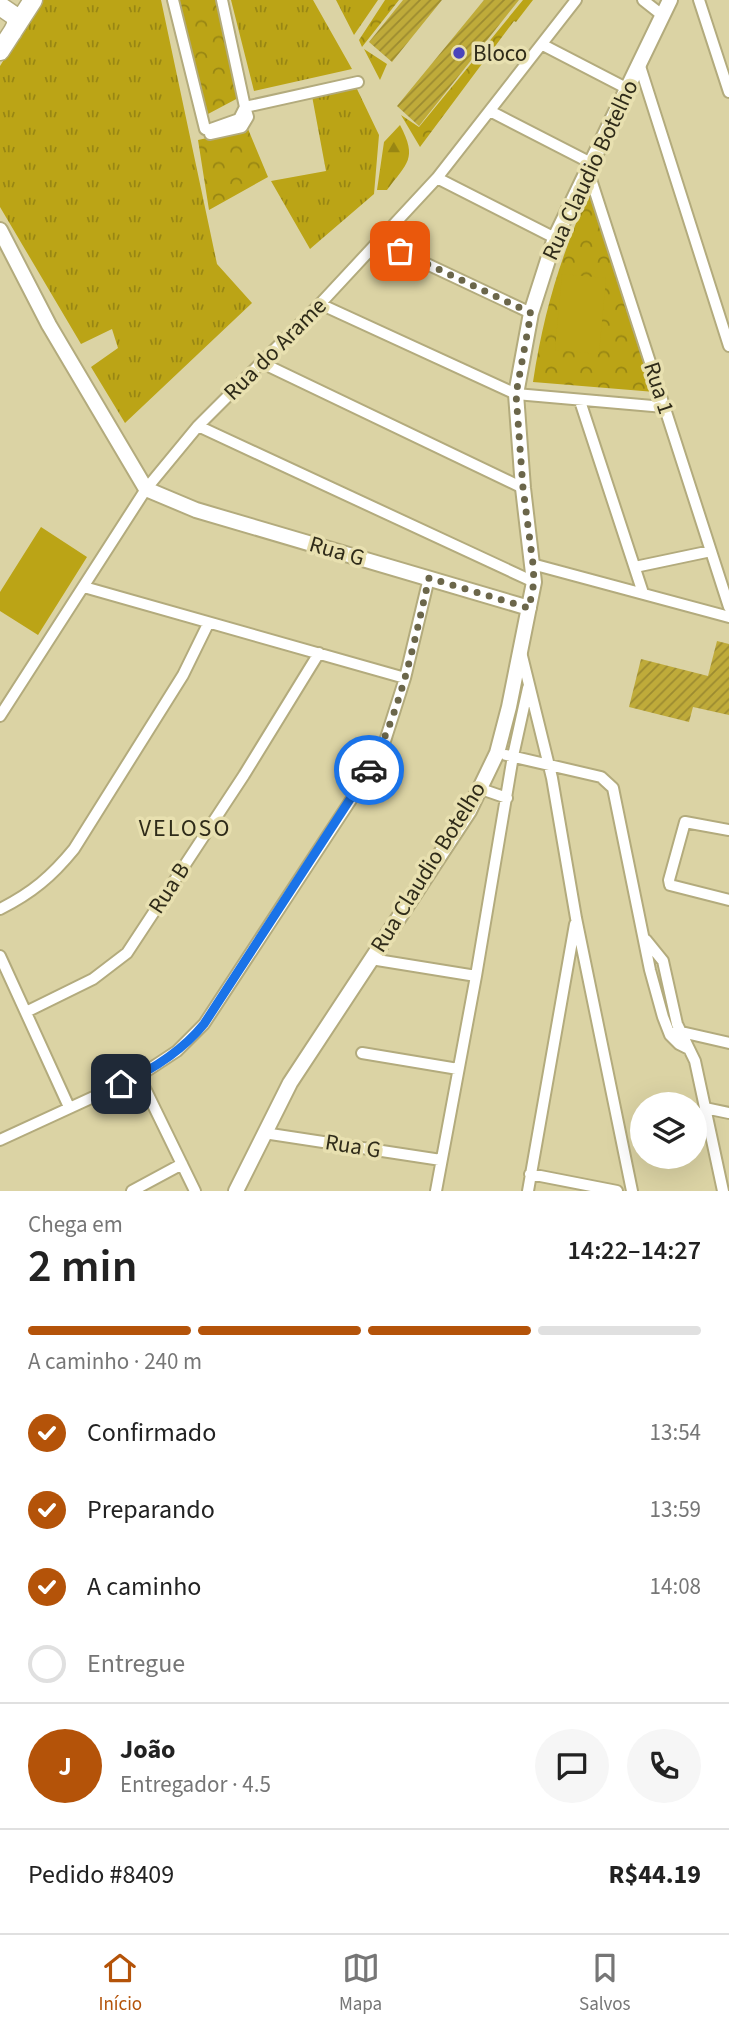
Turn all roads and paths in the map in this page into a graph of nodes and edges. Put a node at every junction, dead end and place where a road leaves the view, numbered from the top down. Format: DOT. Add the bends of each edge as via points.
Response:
graph roads {
  1 [pos="33,0"];
  2 [pos="173,0"];
  3 [pos="222,0"];
  4 [pos="576,0"];
  5 [pos="643,0"];
  6 [pos="670,0"];
  7 [pos="699,0"];
  8 [pos="0,6"];
  9 [pos="662,15"];
  10 [pos="5,45"];
  11 [pos="543,45"];
  12 [pos="639,63"];
  13 [pos="358,82"];
  14 [pos="628,89"];
  15 [pos="729,92"];
  16 [pos="246,107"];
  17 [pos="490,111"];
  18 [pos="589,166"];
  19 [pos="438,178"];
  20 [pos="0,230"];
  21 [pos="555,238"];
  22 [pos="378,241"];
  23 [pos="320,304"];
  24 [pos="531,313"];
  25 [pos="729,346"];
  26 [pos="262,363"];
  27 [pos="516,394"];
  28 [pos="580,401"];
  29 [pos="664,407"];
  30 [pos="198,426"];
  31 [pos="523,488"];
  32 [pos="146,489"];
  33 [pos="711,551"];
  34 [pos="533,564"];
  35 [pos="635,567"];
  36 [pos="429,578"];
  37 [pos="534,582"];
  38 [pos="84,587"];
  39 [pos="643,593"];
  40 [pos="529,608"];
  41 [pos="729,615"];
  42 [pos="208,624"];
  43 [pos="521,649"];
  44 [pos="318,653"];
  45 [pos="405,678"];
  46 [pos="528,685"];
  47 [pos="0,716"];
  48 [pos="497,753"];
  49 [pos="513,756"];
  50 [pos="549,763"];
  51 [pos="481,789"];
  52 [pos="506,798"];
  53 [pos="729,830"];
  54 [pos="729,900"];
  55 [pos="0,909"];
  56 [pos="576,918"];
  57 [pos="646,940"];
  58 [pos="0,956"];
  59 [pos="371,959"];
  60 [pos="476,976"];
  61 [pos="26,1012"];
  62 [pos="667,1028"];
  63 [pos="680,1031"];
  64 [pos="729,1043"];
  65 [pos="689,1049"];
  66 [pos="362,1054"];
  67 [pos="458,1069"];
  68 [pos="139,1076"];
  69 [pos="702,1092"];
  70 [pos="69,1107"];
  71 [pos="707,1108"];
  72 [pos="729,1114"];
  73 [pos="707,1116"];
  74 [pos="264,1132"];
  75 [pos="0,1140"];
  76 [pos="442,1160"];
  77 [pos="182,1164"];
  78 [pos="530,1174"];
  79 [pos="725,1187"];
  80 [pos="132,1191"];
  81 [pos="195,1191"];
  82 [pos="236,1191"];
  83 [pos="436,1191"];
  84 [pos="527,1191"];
  85 [pos="617,1191"];
  86 [pos="632,1191"];
  1 -- 10 [label="main road"];
  2 -- 16 [label="street" via="205,129 239,118"];
  3 -- 16 [label="street"];
  4 -- 11 [label="street, Rua do Arame"];
  5 -- 9 [label="street"];
  6 -- 9 [label="street, Rua Claudio Botelho"];
  7 -- 15 [label="street"];
  8 -- 10 [label="main road" via="17,20"];
  9 -- 12 [label="street, Rua Claudio Botelho"];
  11 -- 14 [label="street"];
  11 -- 17 [label="street, Rua do Arame"];
  12 -- 14 [label="street, Rua Claudio Botelho"];
  12 -- 25 [label="street"];
  13 -- 16 [label="street"];
  14 -- 18 [label="street, Rua Claudio Botelho"];
  17 -- 18 [label="street"];
  17 -- 19 [label="street, Rua do Arame"];
  18 -- 21 [label="street, Rua Claudio Botelho"];
  18 -- 29 [label="street, Rua 1"];
  19 -- 21 [label="street"];
  19 -- 22 [label="street, Rua do Arame"];
  20 -- 32 [label="street" via="49,325"];
  21 -- 24 [label="street, Rua Claudio Botelho"];
  22 -- 23 [label="street, Rua do Arame"];
  22 -- 24 [label="street"];
  23 -- 26 [label="street, Rua do Arame"];
  23 -- 27 [label="street"];
  24 -- 27 [label="street, Rua Claudio Botelho"];
  26 -- 30 [label="street, Rua do Arame"];
  26 -- 31 [label="street"];
  27 -- 28 [label="street"];
  27 -- 31 [label="street, Rua Claudio Botelho"];
  28 -- 29 [label="street"];
  28 -- 35 [label="street"];
  29 -- 33 [label="street, Rua 1"];
  30 -- 32 [label="street, Rua do Arame"];
  30 -- 37 [label="street"];
  31 -- 34 [label="street, Rua Claudio Botelho"];
  32 -- 36 [label="street, Rua G" via="196,510"];
  32 -- 38 [label="street, Rua do Arame"];
  33 -- 35 [label="street"];
  33 -- 41 [label="street, Rua 1"];
  34 -- 37 [label="street, Rua Claudio Botelho"];
  34 -- 39 [label="street"];
  35 -- 39 [label="street"];
  36 -- 40 [label="street, Rua G"];
  36 -- 45 [label="street"];
  37 -- 40 [label="street, Rua Claudio Botelho"];
  38 -- 42 [label="street"];
  38 -- 47 [label="street, Rua do Arame"];
  39 -- 41 [label="street"];
  40 -- 43 [label="street, Rua Claudio Botelho"];
  42 -- 44 [label="street"];
  42 -- 55 [label="street" via="183,675 74,849 54,874"];
  43 -- 46 [label="street"];
  43 -- 48 [label="street, Rua Claudio Botelho"];
  44 -- 45 [label="street"];
  44 -- 61 [label="street, Rua B" via="127,953 93,979"];
  45 -- 68 [label="street" via="385,741 366,778 212,1013 190,1040"];
  46 -- 49 [label="street"];
  46 -- 50 [label="street"];
  48 -- 49 [label="street"];
  48 -- 51 [label="street, Rua Claudio Botelho"];
  49 -- 50 [label="street"];
  49 -- 52 [label="street"];
  50 -- 56 [label="street"];
  50 -- 57 [label="street" via="601,777 613,788"];
  51 -- 52 [label="street"];
  51 -- 59 [label="street, Rua Claudio Botelho"];
  52 -- 60 [label="street"];
  53 -- 54 [label="street" via="685,822 669,880 670,885"];
  56 -- 78 [label="street"];
  56 -- 86 [label="street"];
  57 -- 62 [label="street"];
  57 -- 63 [label="street" via="663,961"];
  58 -- 61 [label="street"];
  59 -- 60 [label="street"];
  59 -- 74 [label="street, Rua Claudio Botelho" via="290,1083"];
  60 -- 67 [label="street"];
  61 -- 70 [label="street"];
  62 -- 63 [label="street"];
  62 -- 65 [label="street"];
  63 -- 64 [label="street"];
  63 -- 65 [label="street"];
  65 -- 69 [label="street"];
  66 -- 67 [label="street"];
  67 -- 76 [label="street"];
  68 -- 70 [label="street"];
  68 -- 77 [label="street"];
  70 -- 75 [label="street"];
  71 -- 72 [label="street"];
  73 -- 79 [label="street"];
  74 -- 76 [label="street, Rua G"];
  74 -- 82 [label="street, Rua Claudio Botelho"];
  76 -- 83 [label="street"];
  77 -- 80 [label="street"];
  77 -- 81 [label="street"];
  78 -- 84 [label="street"];
  78 -- 85 [label="street"];
}
